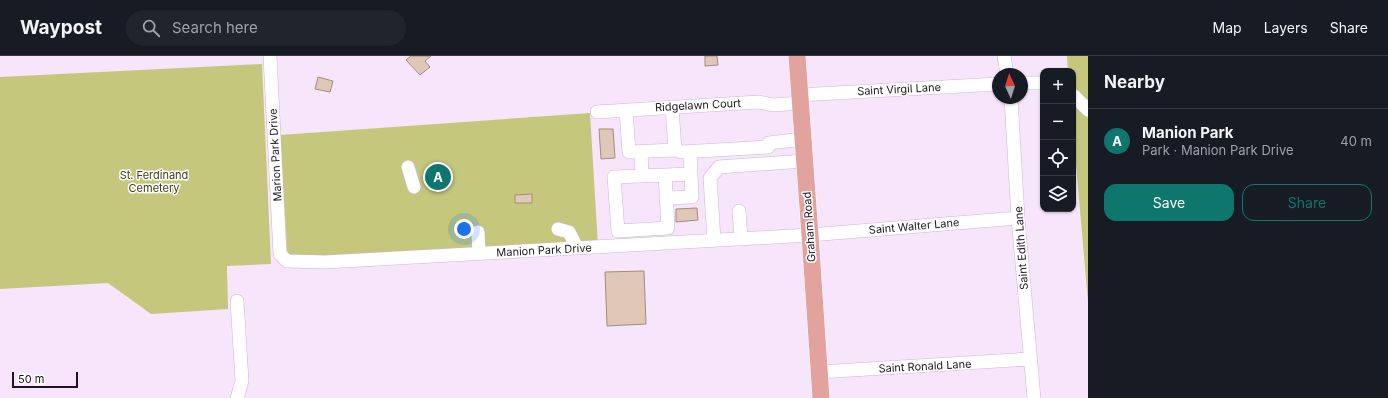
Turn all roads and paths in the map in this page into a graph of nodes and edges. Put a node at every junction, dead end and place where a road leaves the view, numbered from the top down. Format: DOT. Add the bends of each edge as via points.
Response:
graph roads {
  1 [pos="270,56"];
  2 [pos="797,56"];
  3 [pos="1004,56"];
  4 [pos="1006,68"];
  5 [pos="1028,83"];
  6 [pos="1040,83"];
  7 [pos="992,84"];
  8 [pos="1076,98"];
  9 [pos="800,99"];
  10 [pos="1011,104"];
  11 [pos="672,107"];
  12 [pos="626,110"];
  13 [pos="1088,110"];
  14 [pos="597,112"];
  15 [pos="803,140"];
  16 [pos="675,150"];
  17 [pos="641,152"];
  18 [pos="690,152"];
  19 [pos="804,161"];
  20 [pos="408,167"];
  21 [pos="691,174"];
  22 [pos="665,175"];
  23 [pos="642,176"];
  24 [pos="414,187"];
  25 [pos="666,198"];
  26 [pos="739,211"];
  27 [pos="1018,218"];
  28 [pos="558,229"];
  29 [pos="644,229"];
  30 [pos="478,232"];
  31 [pos="810,235"];
  32 [pos="741,238"];
  33 [pos="714,240"];
  34 [pos="645,244"];
  35 [pos="577,248"];
  36 [pos="479,253"];
  37 [pos="280,254"];
  38 [pos="237,301"];
  39 [pos="1030,359"];
  40 [pos="819,372"];
  41 [pos="237,398"];
  42 [pos="821,398"];
  43 [pos="1034,398"];
  1 -- 37 [label="street, Marion Park Drive"];
  2 -- 9 [label="main road, Graham Road"];
  3 -- 4 [label="street"];
  5 -- 6 [label="street"];
  7 -- 9 [label="street, Saint Virgil Lane"];
  8 -- 13 [label="street"];
  9 -- 11 [label="street, Ridgelawn Court" via="772,104 759,102"];
  9 -- 15 [label="main road, Graham Road"];
  10 -- 27 [label="street, Saint Edith Lane"];
  11 -- 12 [label="street, Ridgelawn Court"];
  11 -- 16 [label="street"];
  12 -- 14 [label="street, Ridgelawn Court"];
  12 -- 17 [label="street" via="629,152"];
  15 -- 18 [label="street" via="769,143 768,147"];
  15 -- 19 [label="main road, Graham Road"];
  16 -- 17 [label="street"];
  16 -- 18 [label="street"];
  17 -- 23 [label="street"];
  18 -- 21 [label="street"];
  19 -- 31 [label="main road, Graham Road"];
  19 -- 33 [label="street" via="719,167 710,178"];
  20 -- 24 [label="street"];
  21 -- 22 [label="street"];
  21 -- 25 [label="street" via="692,197"];
  22 -- 23 [label="street"];
  22 -- 25 [label="street"];
  23 -- 29 [label="street" via="614,177 618,231"];
  25 -- 29 [label="street" via="668,228"];
  26 -- 32 [label="street"];
  27 -- 31 [label="street, Saint Walter Lane"];
  27 -- 39 [label="street, Saint Edith Lane"];
  28 -- 35 [label="street" via="569,232"];
  29 -- 34 [label="street"];
  30 -- 36 [label="street"];
  31 -- 32 [label="street, Manion Park Drive"];
  31 -- 40 [label="main road, Graham Road"];
  32 -- 33 [label="street, Manion Park Drive"];
  33 -- 34 [label="street, Manion Park Drive"];
  34 -- 35 [label="street, Manion Park Drive"];
  35 -- 36 [label="street, Manion Park Drive"];
  36 -- 37 [label="street, Manion Park Drive" via="325,262 288,261"];
  38 -- 41 [label="street" via="242,380"];
  39 -- 40 [label="street, Saint Ronald Lane"];
  39 -- 43 [label="street, Saint Edith Lane"];
  40 -- 42 [label="main road, Graham Road"];
}
